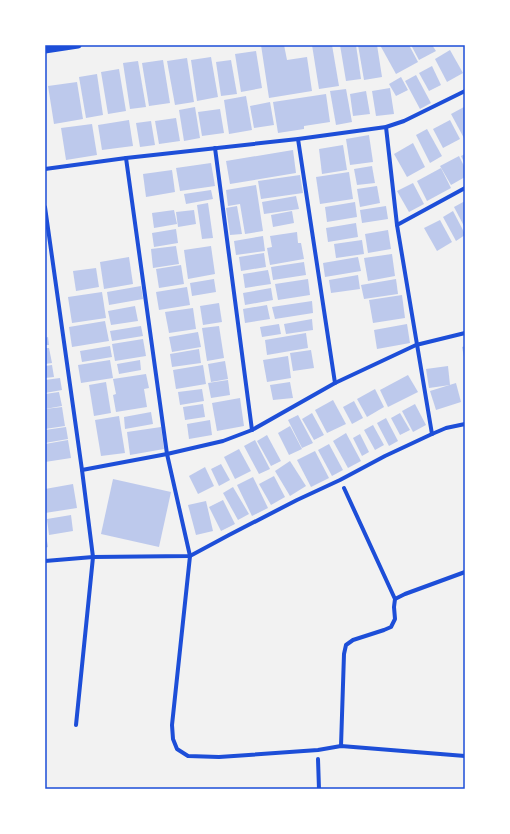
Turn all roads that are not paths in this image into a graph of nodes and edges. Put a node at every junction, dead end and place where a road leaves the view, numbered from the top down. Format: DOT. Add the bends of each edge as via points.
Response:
graph roads {
  1 [pos="78,45"];
  2 [pos="45,50"];
  3 [pos="465,91"];
  4 [pos="386,127"];
  5 [pos="298,139"];
  6 [pos="215,148"];
  7 [pos="126,158"];
  8 [pos="45,169"];
  9 [pos="465,188"];
  10 [pos="45,207"];
  11 [pos="397,225"];
  12 [pos="465,333"];
  13 [pos="416,345"];
  14 [pos="335,383"];
  15 [pos="465,424"];
  16 [pos="252,430"];
  17 [pos="432,434"];
  18 [pos="167,454"];
  19 [pos="82,470"];
  20 [pos="344,488"];
  21 [pos="190,556"];
  22 [pos="93,557"];
  23 [pos="45,561"];
  24 [pos="465,572"];
  25 [pos="395,599"];
  26 [pos="76,725"];
  27 [pos="341,746"];
  28 [pos="465,756"];
  29 [pos="318,759"];
  30 [pos="319,789"];
  1 -- 2 [label="street"];
  3 -- 4 [label="street" via="404,121"];
  4 -- 5 [label="street"];
  4 -- 11 [label="street"];
  5 -- 6 [label="street"];
  5 -- 14 [label="street"];
  6 -- 7 [label="street"];
  6 -- 16 [label="street"];
  7 -- 8 [label="street"];
  7 -- 18 [label="street"];
  9 -- 11 [label="street"];
  10 -- 19 [label="street"];
  11 -- 13 [label="street"];
  12 -- 13 [label="street"];
  13 -- 14 [label="street"];
  13 -- 17 [label="street"];
  14 -- 16 [label="street"];
  15 -- 17 [label="street"];
  16 -- 18 [label="street" via="223,441"];
  17 -- 21 [label="street"];
  18 -- 19 [label="street"];
  18 -- 21 [label="street"];
  19 -- 22 [label="street"];
  20 -- 25 [label="street"];
  21 -- 22 [label="street"];
  21 -- 27 [label="street" via="172,725 177,749 188,756 219,757"];
  22 -- 23 [label="street"];
  22 -- 26 [label="street"];
  24 -- 25 [label="street"];
  25 -- 27 [label="street" via="395,619 391,626 346,645"];
  27 -- 28 [label="street"];
  29 -- 30 [label="street"];
}
